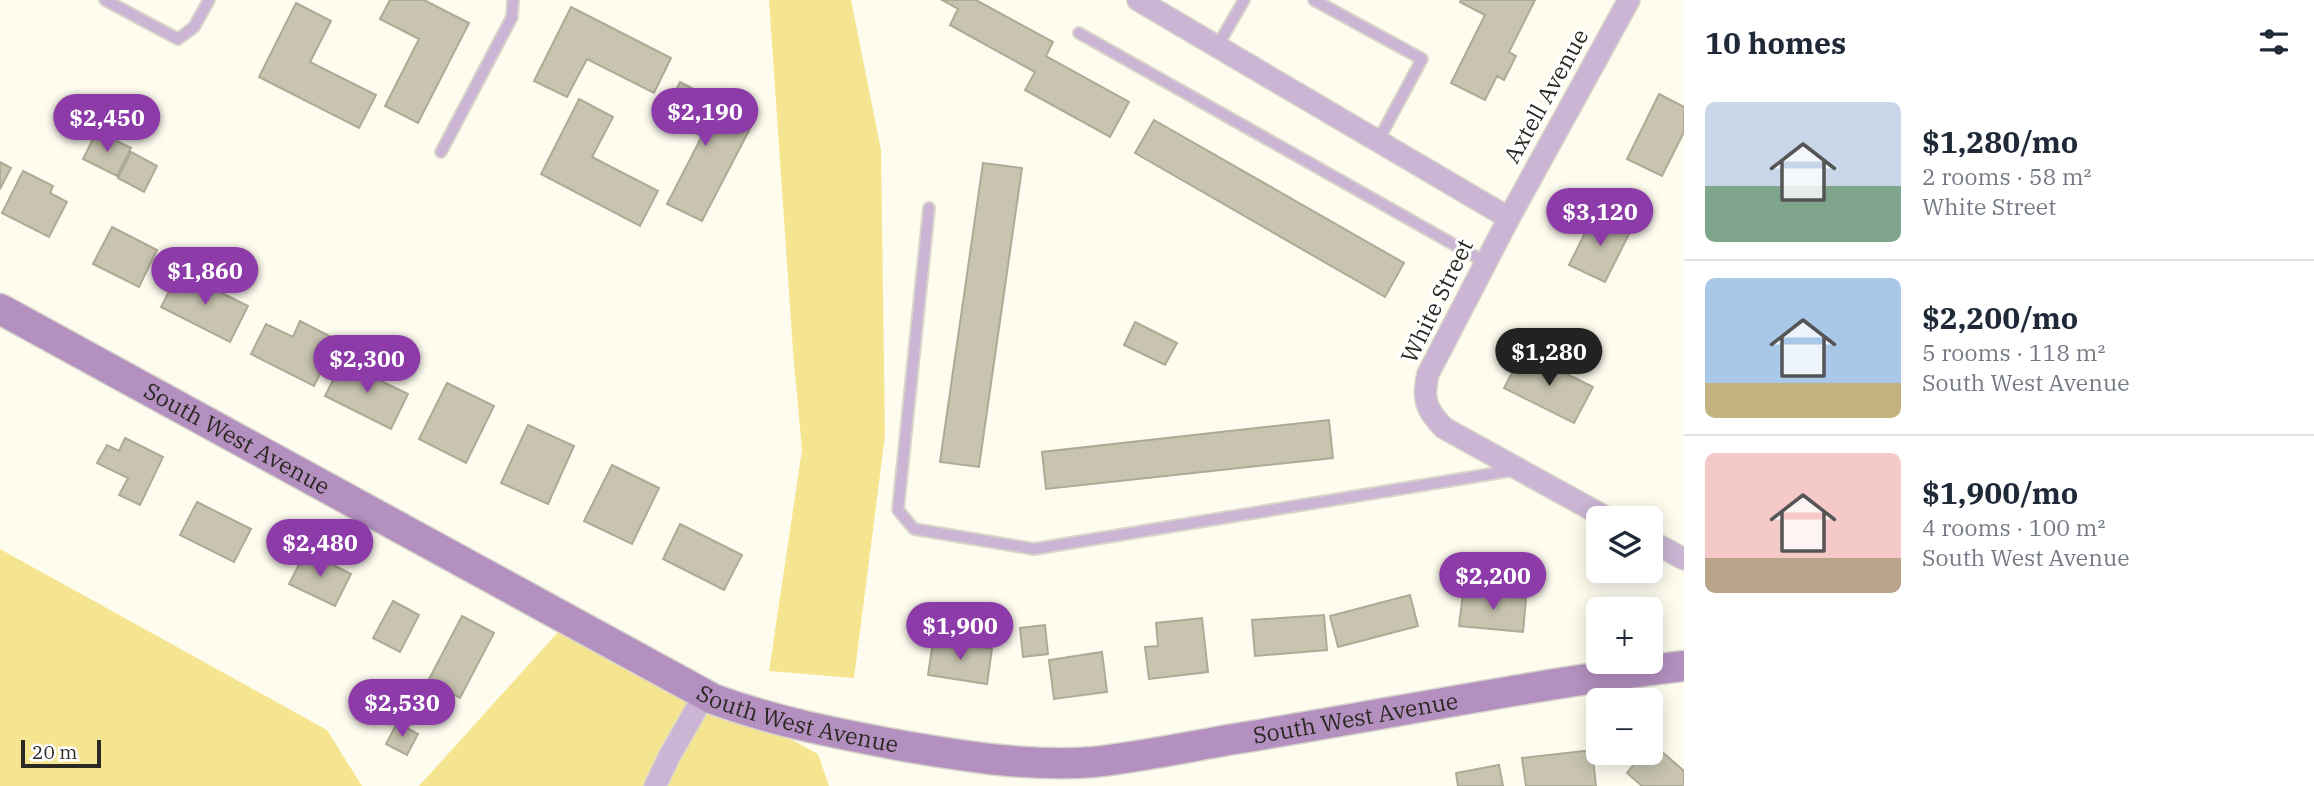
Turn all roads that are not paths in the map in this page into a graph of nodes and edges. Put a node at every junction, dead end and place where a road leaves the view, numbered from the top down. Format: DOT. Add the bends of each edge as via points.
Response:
graph roads {
  1 [pos="105,0"];
  2 [pos="208,0"];
  3 [pos="513,0"];
  4 [pos="1138,0"];
  5 [pos="1244,0"];
  6 [pos="1314,0"];
  7 [pos="1629,0"];
  8 [pos="1079,33"];
  9 [pos="1217,47"];
  10 [pos="1378,141"];
  11 [pos="441,152"];
  12 [pos="929,208"];
  13 [pos="1509,218"];
  14 [pos="1485,262"];
  15 [pos="0,309"];
  16 [pos="1517,470"];
  17 [pos="1586,507"];
  18 [pos="1663,548"];
  19 [pos="1684,559"];
  20 [pos="1684,666"];
  21 [pos="705,694"];
  22 [pos="655,786"];
  1 -- 2 [label="lane" via="178,39 194,27"];
  3 -- 11 [label="lane" via="512,17"];
  4 -- 9 [label="street"];
  5 -- 9 [label="lane"];
  6 -- 10 [label="lane" via="1422,59"];
  7 -- 13 [label="street, Axtell Avenue"];
  8 -- 14 [label="lane"];
  9 -- 10 [label="street"];
  10 -- 13 [label="street"];
  12 -- 16 [label="lane" via="898,510 914,529 1034,549"];
  13 -- 14 [label="street, White Street"];
  14 -- 16 [label="street, White Street" via="1428,374 1426,404 1444,428"];
  15 -- 21 [label="street, South West Avenue"];
  16 -- 17 [label="street, White Street"];
  18 -- 19 [label="street"];
  20 -- 21 [label="street, South West Avenue" via="1092,762 964,757 822,731 757,715"];
  21 -- 22 [label="street"];
}
